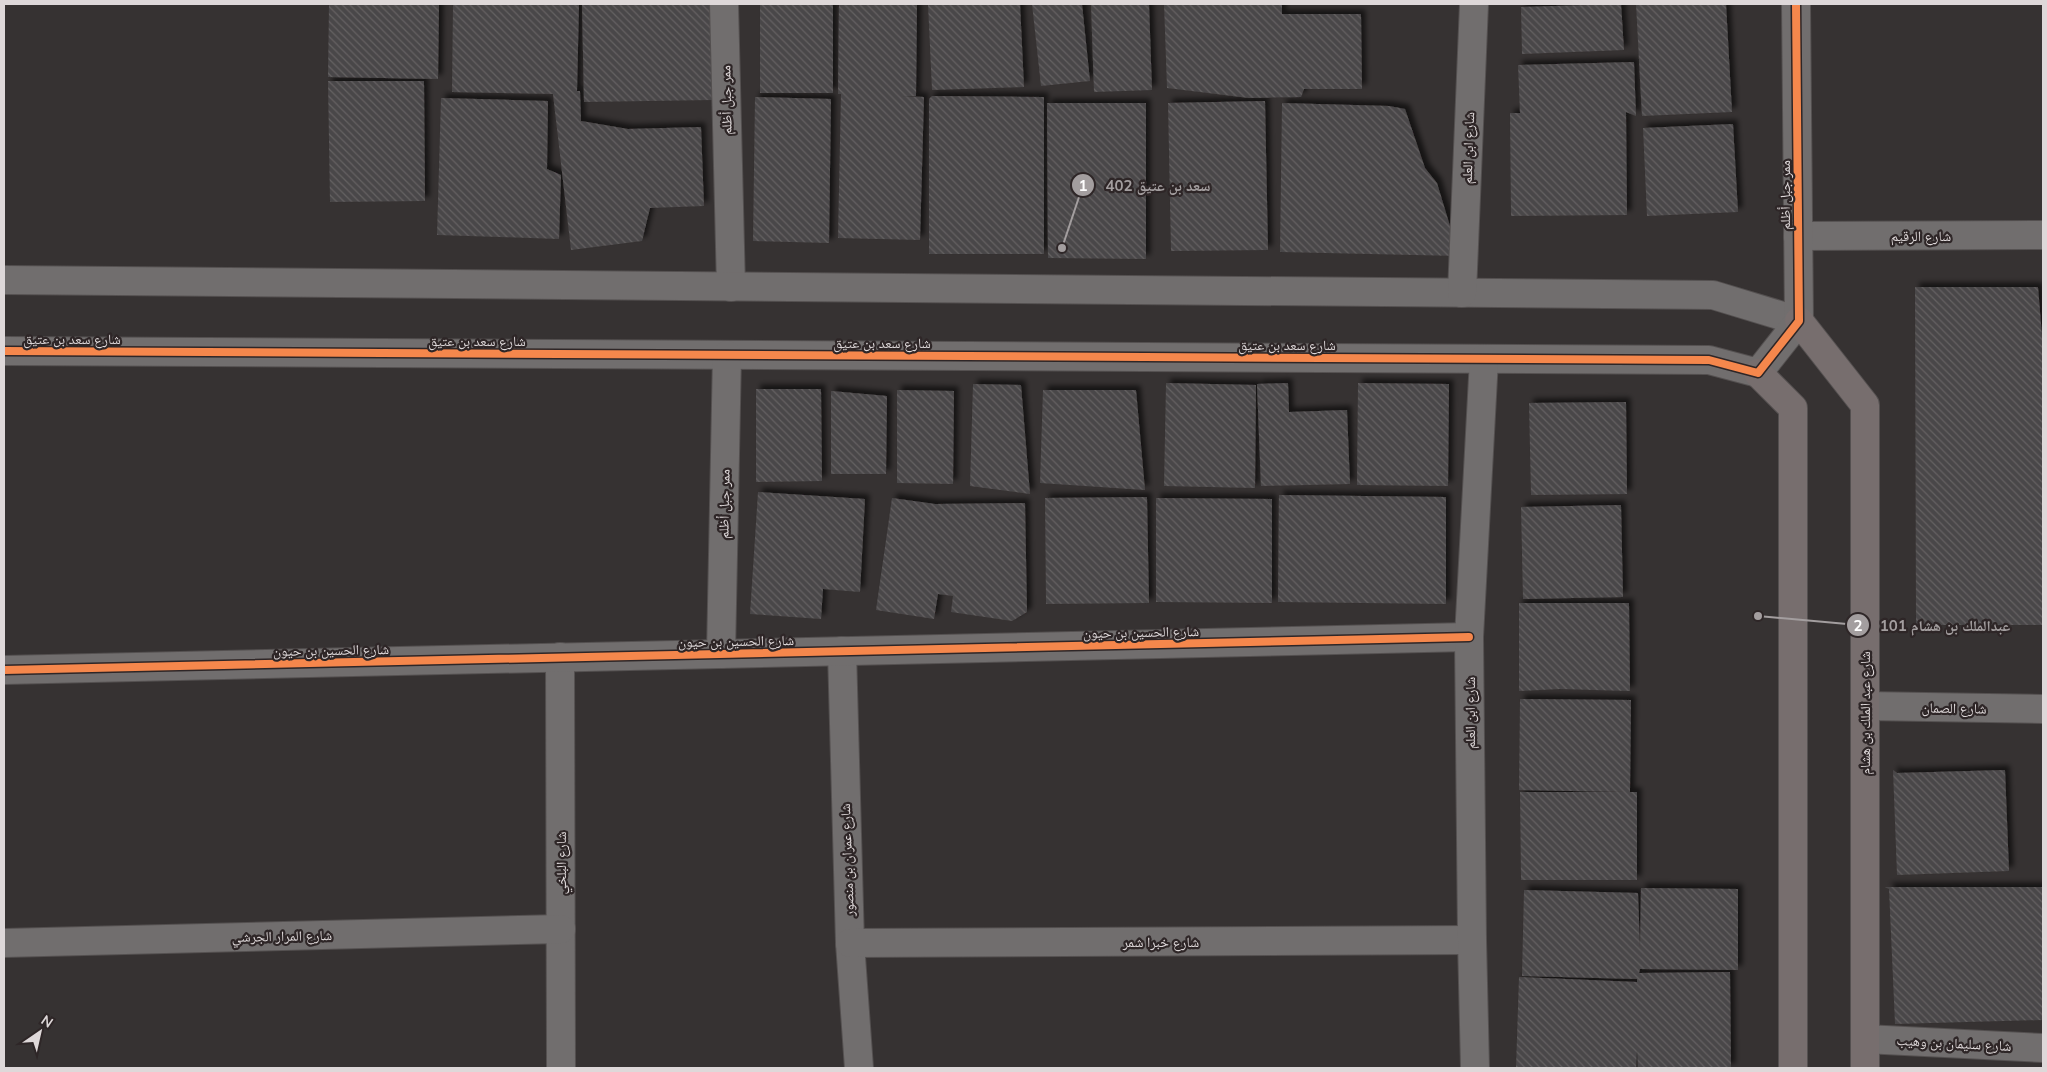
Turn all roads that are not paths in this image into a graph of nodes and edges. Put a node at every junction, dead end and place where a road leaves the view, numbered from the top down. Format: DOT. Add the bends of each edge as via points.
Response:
graph roads {
  1 [pos="724,4"];
  2 [pos="1474,4"];
  3 [pos="1796,4"];
  4 [pos="2043,235"];
  5 [pos="1798,236"];
  6 [pos="4,280"];
  7 [pos="731,286"];
  8 [pos="1462,293"];
  9 [pos="1799,320"];
  10 [pos="4,351"];
  11 [pos="727,355"];
  12 [pos="1484,359"];
  13 [pos="1758,373"];
  14 [pos="1469,637"];
  15 [pos="842,651"];
  16 [pos="722,654"];
  17 [pos="560,657"];
  18 [pos="4,670"];
  19 [pos="1865,706"];
  20 [pos="2043,709"];
  21 [pos="561,929"];
  22 [pos="1472,940"];
  23 [pos="4,943"];
  24 [pos="850,943"];
  25 [pos="1865,1039"];
  26 [pos="2043,1048"];
  27 [pos="561,1068"];
  28 [pos="860,1068"];
  29 [pos="1475,1068"];
  30 [pos="1793,1068"];
  31 [pos="1866,1068"];
  1 -- 7 [label="street, ممر جبل أظلم"];
  2 -- 8 [label="street, شارع ابن العلم"];
  3 -- 5 [label="street, ممر جبل أظلم"];
  4 -- 5 [label="street, شارع الرقيم"];
  5 -- 9 [label="street, ممر جبل أظلم"];
  6 -- 7 [label="street"];
  7 -- 8 [label="street"];
  8 -- 9 [label="street" via="1713,295"];
  9 -- 13 [label="street"];
  9 -- 19 [label="main road, شارع عبد الملك بن هشام" via="1864,405"];
  10 -- 11 [label="street, شارع سعد بن عتيق"];
  11 -- 12 [label="street, شارع سعد بن عتيق"];
  11 -- 16 [label="street, ممر جبل أظلم"];
  12 -- 13 [label="street, شارع سعد بن عتيق" via="1709,360"];
  12 -- 14 [label="street, شارع ابن العلم"];
  13 -- 30 [label="main road" via="1793,408"];
  14 -- 15 [label="street, شارع الحسين بن حيون"];
  14 -- 22 [label="street, شارع ابن العلم"];
  15 -- 16 [label="street, شارع الحسين بن حيون"];
  15 -- 24 [label="street, شارع عمران بن منصور"];
  16 -- 17 [label="street, شارع الحسين بن حيون"];
  17 -- 18 [label="street, شارع الحسين بن حيون"];
  17 -- 21 [label="street, شارع البلخي"];
  19 -- 20 [label="street, شارع الصمان"];
  19 -- 25 [label="main road, شارع عبد الملك بن هشام"];
  21 -- 23 [label="street, شارع المرار الجرشي"];
  21 -- 27 [label="street, شارع البلخي"];
  22 -- 24 [label="street, شارع خبرا شمر"];
  22 -- 29 [label="street, شارع ابن العلم"];
  24 -- 28 [label="street, شارع عمران بن منصور"];
  25 -- 26 [label="street, شارع سليمان بن وهيب"];
  25 -- 31 [label="main road, شارع عبد الملك بن هشام"];
}
